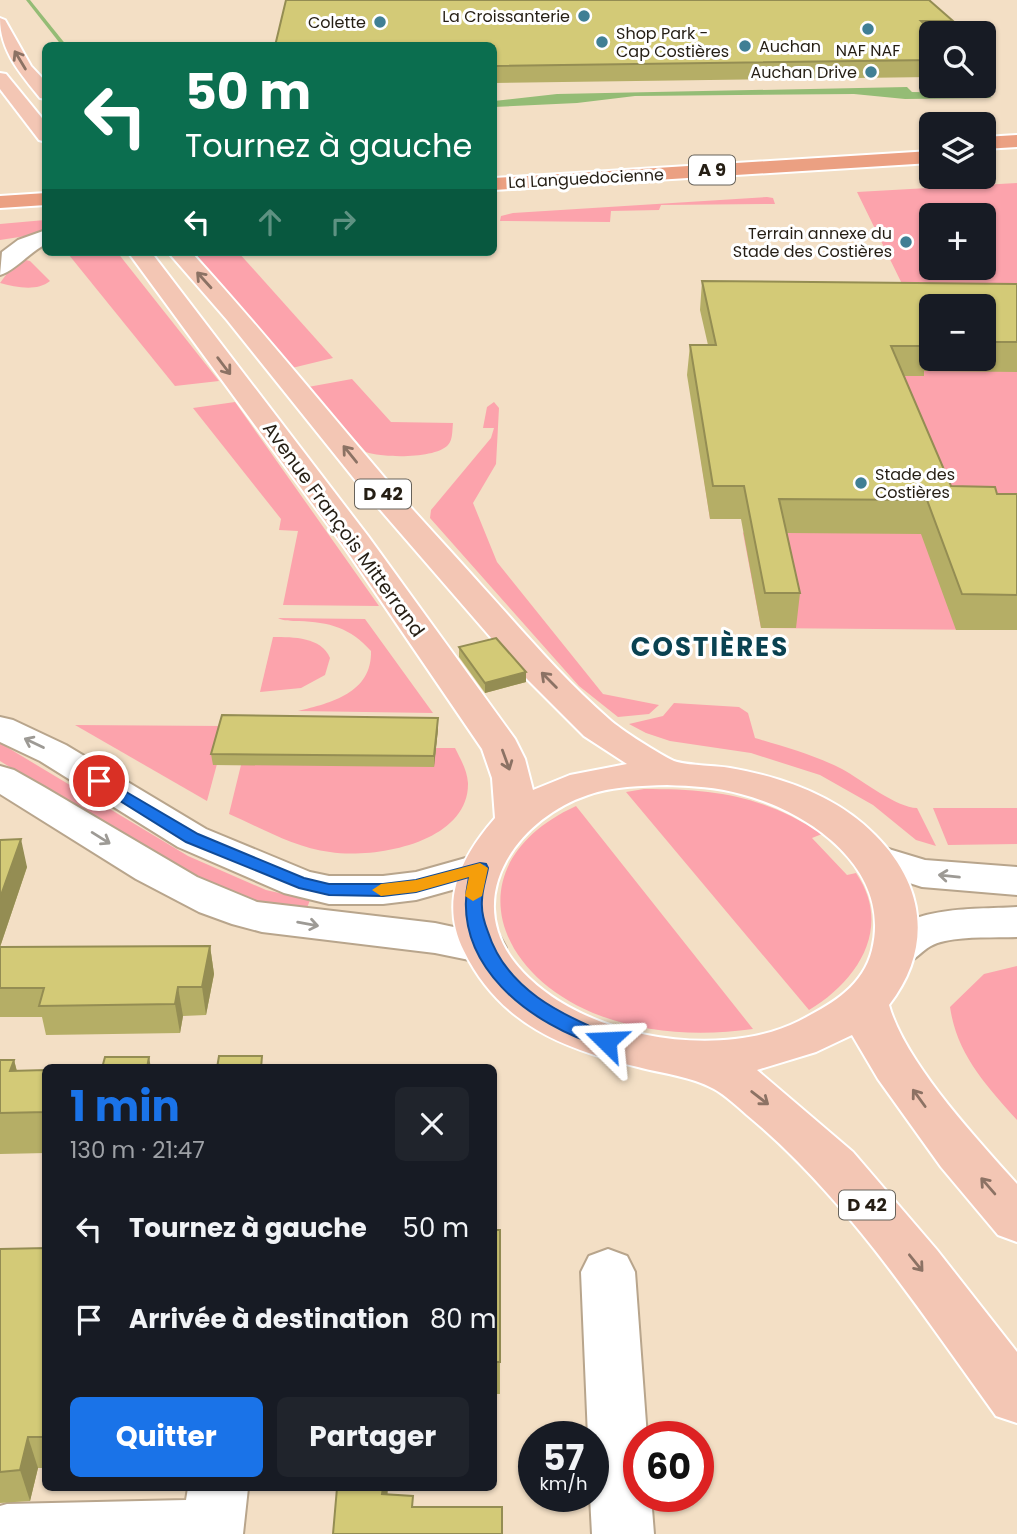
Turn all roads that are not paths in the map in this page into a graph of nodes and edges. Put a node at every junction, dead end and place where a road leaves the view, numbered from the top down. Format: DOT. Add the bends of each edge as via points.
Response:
graph roads {
  1 [pos="0,23"];
  2 [pos="0,78"];
  3 [pos="42,89"];
  4 [pos="42,131"];
  5 [pos="1017,141"];
  6 [pos="996,142"];
  7 [pos="919,147"];
  8 [pos="1017,153"];
  9 [pos="996,154"];
  10 [pos="919,158"];
  11 [pos="497,171"];
  12 [pos="497,184"];
  13 [pos="42,199"];
  14 [pos="0,202"];
  15 [pos="42,212"];
  16 [pos="0,215"];
  17 [pos="42,238"];
  18 [pos="142,256"];
  19 [pos="183,256"];
  20 [pos="0,268"];
  21 [pos="0,728"];
  22 [pos="667,773"];
  23 [pos="0,778"];
  24 [pos="515,821"];
  25 [pos="872,857"];
  26 [pos="480,868"];
  27 [pos="1017,881"];
  28 [pos="1017,922"];
  29 [pos="484,948"];
  30 [pos="896,951"];
  31 [pos="865,1002"];
  32 [pos="678,1056"];
  33 [pos="1017,1220"];
  34 [pos="608,1272"];
  35 [pos="1017,1397"];
  36 [pos="214,1517"];
  37 [pos="7,1534"];
  38 [pos="623,1534"];
  3 -- 1 [label="main road, one-way" via="24,68"];
  2 -- 4 [label="main road"];
  5 -- 6 [label="highway"];
  7 -- 11 [label="highway, La Languedocienne / A 9"];
  8 -- 9 [label="highway"];
  10 -- 12 [label="highway, La Languedocienne / A 9"];
  13 -- 14 [label="highway"];
  15 -- 16 [label="highway"];
  17 -- 20 [label="street" via="22,246"];
  18 -- 24 [label="main road, Avenue François Mitterrand / D 42, one-way" via="357,542 496,739 514,783"];
  22 -- 19 [label="main road, D 42, one-way" via="597,728 537,668"];
  26 -- 21 [label="street, one-way" via="383,890 329,890 299,883 192,838 53,753"];
  22 -- 24 [label="main road" via="572,787"];
  22 -- 25 [label="main road" via="735,780 795,800 845,830"];
  23 -- 29 [label="street, one-way" via="150,868 248,914 443,938"];
  24 -- 26 [label="main road" via="493,843"];
  27 -- 25 [label="street, one-way" via="922,873"];
  25 -- 30 [label="main road" via="888,882 899,914"];
  26 -- 29 [label="main road" via="473,900"];
  28 -- 30 [label="street" via="941,926 916,934"];
  29 -- 32 [label="main road" via="509,984 559,1022 624,1047"];
  30 -- 31 [label="main road" via="887,974"];
  31 -- 32 [label="main road" via="831,1027 779,1048 741,1055"];
  33 -- 31 [label="main road, one-way" via="959,1153 895,1066 873,1031"];
  32 -- 35 [label="main road, D 42, one-way" via="731,1076 835,1166"];
  34 -- 38 [label="street"];
  36 -- 37 [label="street"];
}
